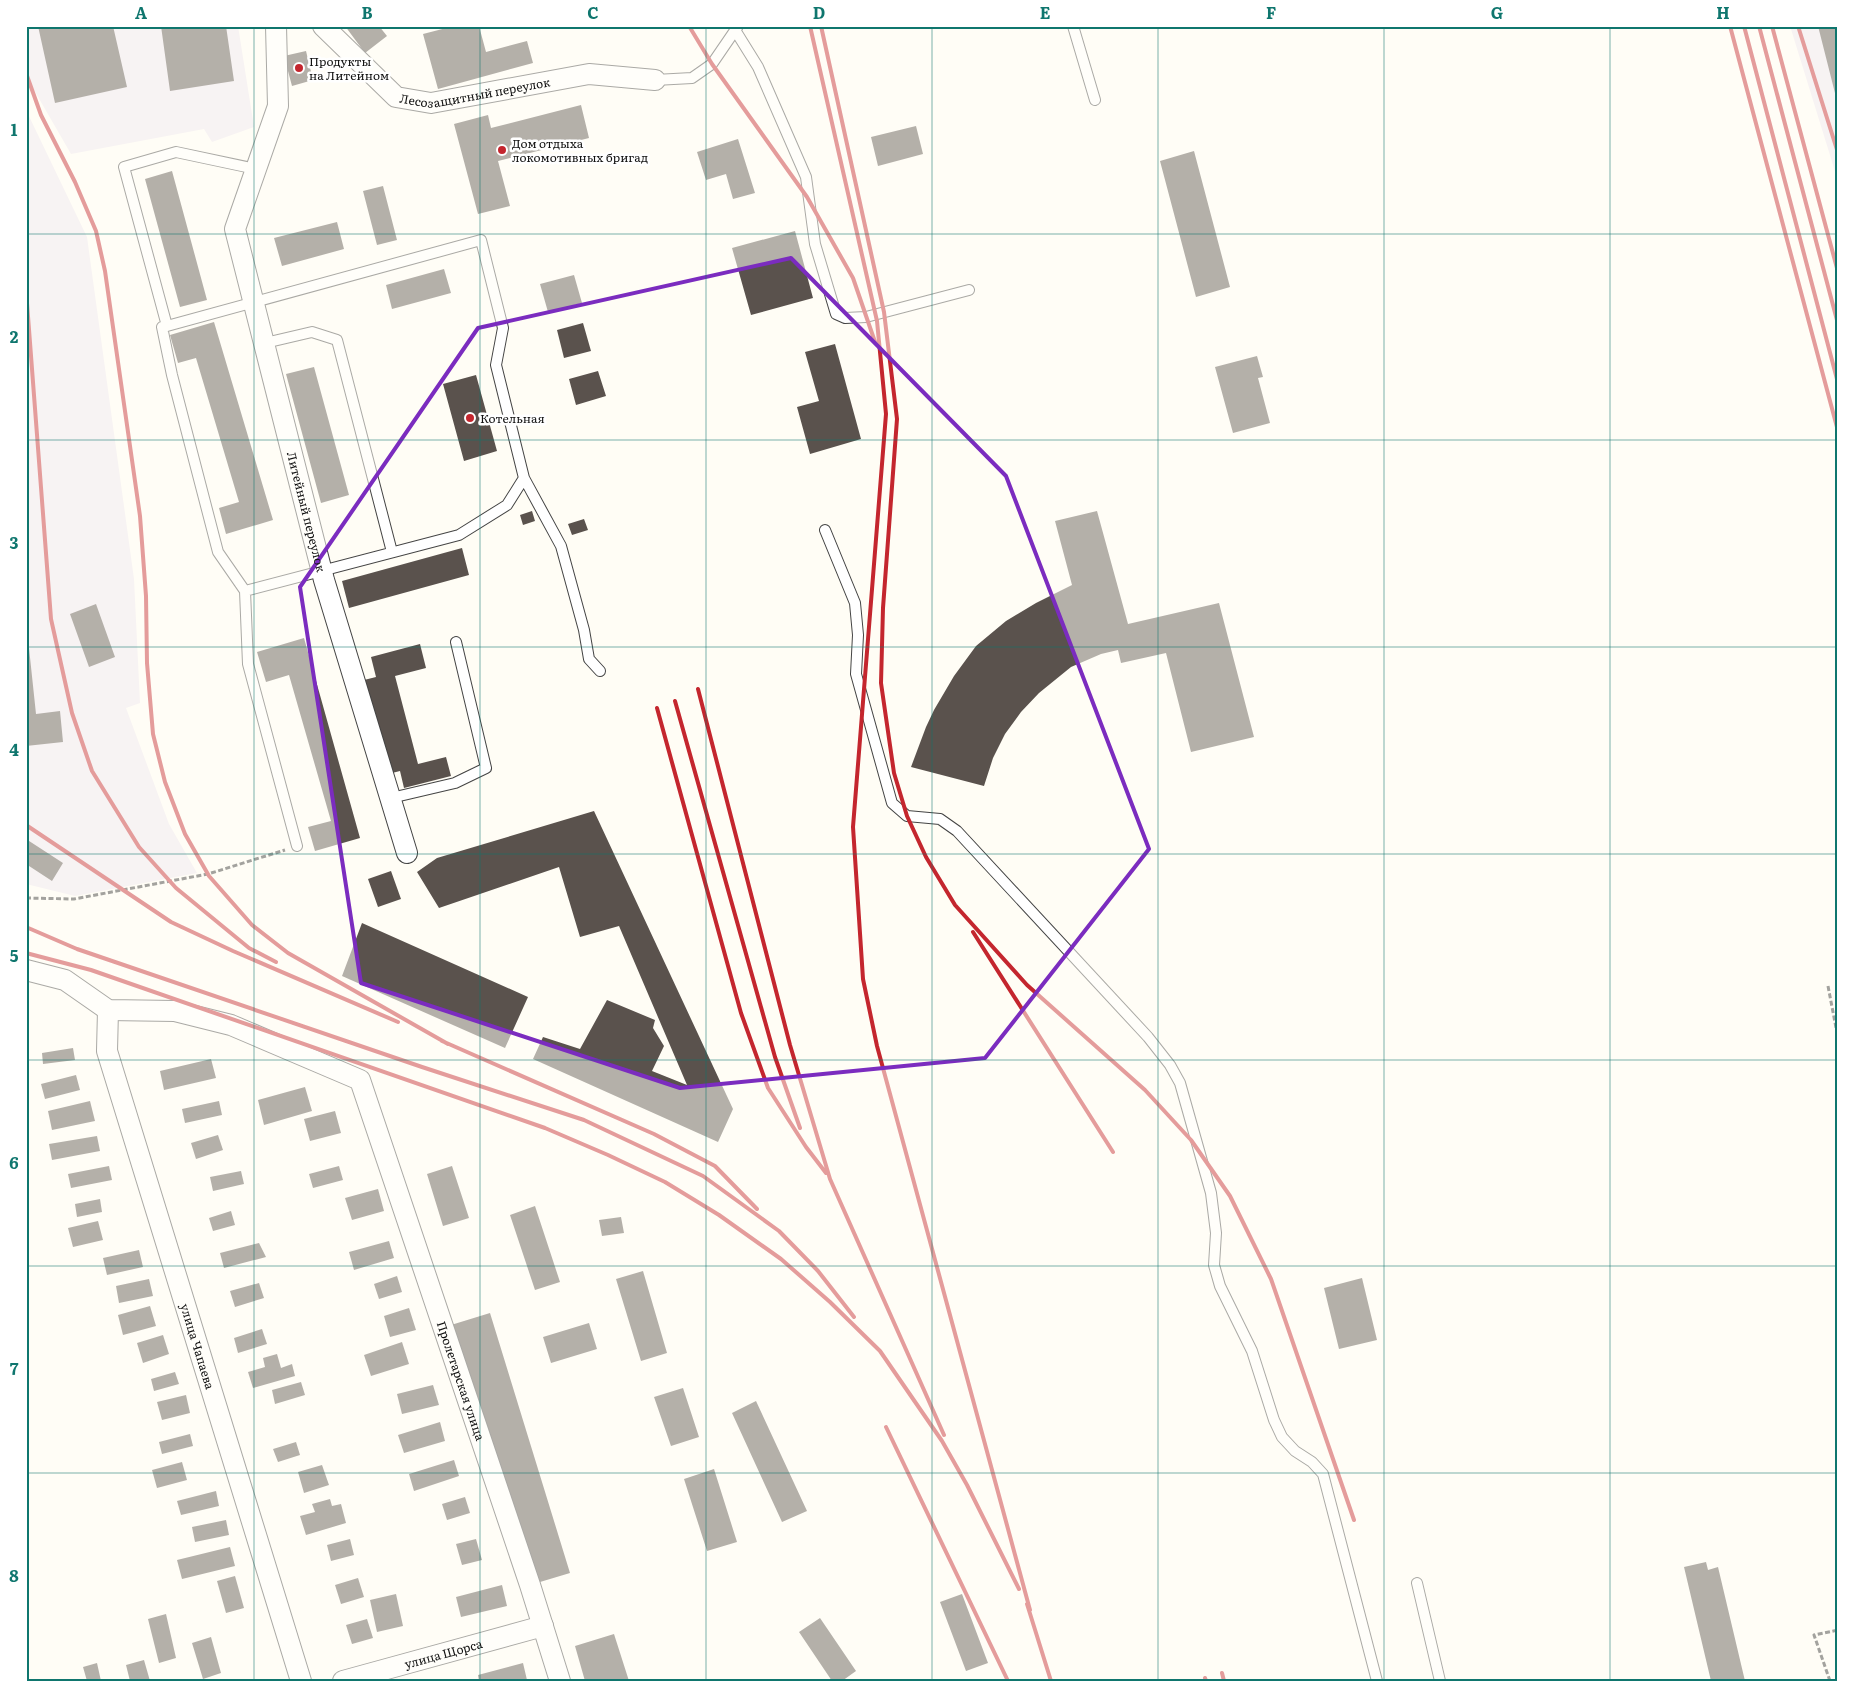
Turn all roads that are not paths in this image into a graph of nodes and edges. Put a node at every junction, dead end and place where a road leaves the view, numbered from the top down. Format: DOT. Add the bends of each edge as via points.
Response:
graph roads {
  1 [pos="276,26"];
  2 [pos="323,26"];
  3 [pos="1073,26"];
  4 [pos="737,28"];
  5 [pos="655,80"];
  6 [pos="1095,100"];
  7 [pos="256,170"];
  8 [pos="969,290"];
  9 [pos="254,303"];
  10 [pos="167,326"];
  11 [pos="265,343"];
  12 [pos="524,478"];
  13 [pos="824,530"];
  14 [pos="392,552"];
  15 [pos="322,570"];
  16 [pos="245,591"];
  17 [pos="456,642"];
  18 [pos="600,670"];
  19 [pos="391,798"];
  20 [pos="297,846"];
  21 [pos="407,853"];
  22 [pos="26,970"];
  23 [pos="108,1010"];
  24 [pos="1417,1583"];
  25 [pos="544,1626"];
  26 [pos="301,1681"];
  27 [pos="342,1681"];
  28 [pos="560,1681"];
  29 [pos="1377,1681"];
  30 [pos="1440,1681"];
  1 -- 7 [label="street" via="278,106"];
  2 -- 5 [label="street, Лесозащитный переулок" via="396,97 422,102 589,74"];
  3 -- 6 [label="lane"];
  4 -- 5 [label="lane" via="712,64 692,78"];
  4 -- 8 [label="lane" via="758,67 806,177 815,244 836,314 845,318 866,317"];
  7 -- 9 [label="street, Литейный переулок" via="235,229"];
  7 -- 10 [label="lane" via="176,152 124,167"];
  9 -- 10 [label="lane"];
  9 -- 11 [label="street, Литейный переулок"];
  9 -- 12 [label="lane" via="481,240 503,328 496,365"];
  10 -- 16 [label="lane" via="162,328 172,375 218,552"];
  11 -- 14 [label="lane" via="312,332 337,340"];
  11 -- 15 [label="street, Литейный переулок"];
  12 -- 14 [label="lane" via="507,505 459,535"];
  12 -- 18 [label="lane" via="561,546 589,659"];
  13 -- 29 [label="lane" via="855,603 858,635 856,674 892,803 907,816 940,819 957,832 1148,1037 1180,1083 1211,1193 1216,1233 1214,1265 1220,1286 1252,1351 1282,1438 1324,1474"];
  14 -- 15 [label="lane"];
  15 -- 16 [label="lane"];
  15 -- 19 [label="street, Литейный переулок"];
  16 -- 20 [label="lane" via="248,664"];
  17 -- 19 [label="lane" via="486,768 455,782"];
  19 -- 21 [label="street, Литейный переулок"];
  22 -- 23 [label="street" via="65,980"];
  23 -- 25 [label="street, Пролетарская улица" via="175,1011 231,1025 360,1080"];
  23 -- 26 [label="street, улица Чапаева" via="107,1051"];
  24 -- 30 [label="lane"];
  25 -- 27 [label="street, улица Щорса"];
  25 -- 28 [label="street, Пролетарская улица"];
}
